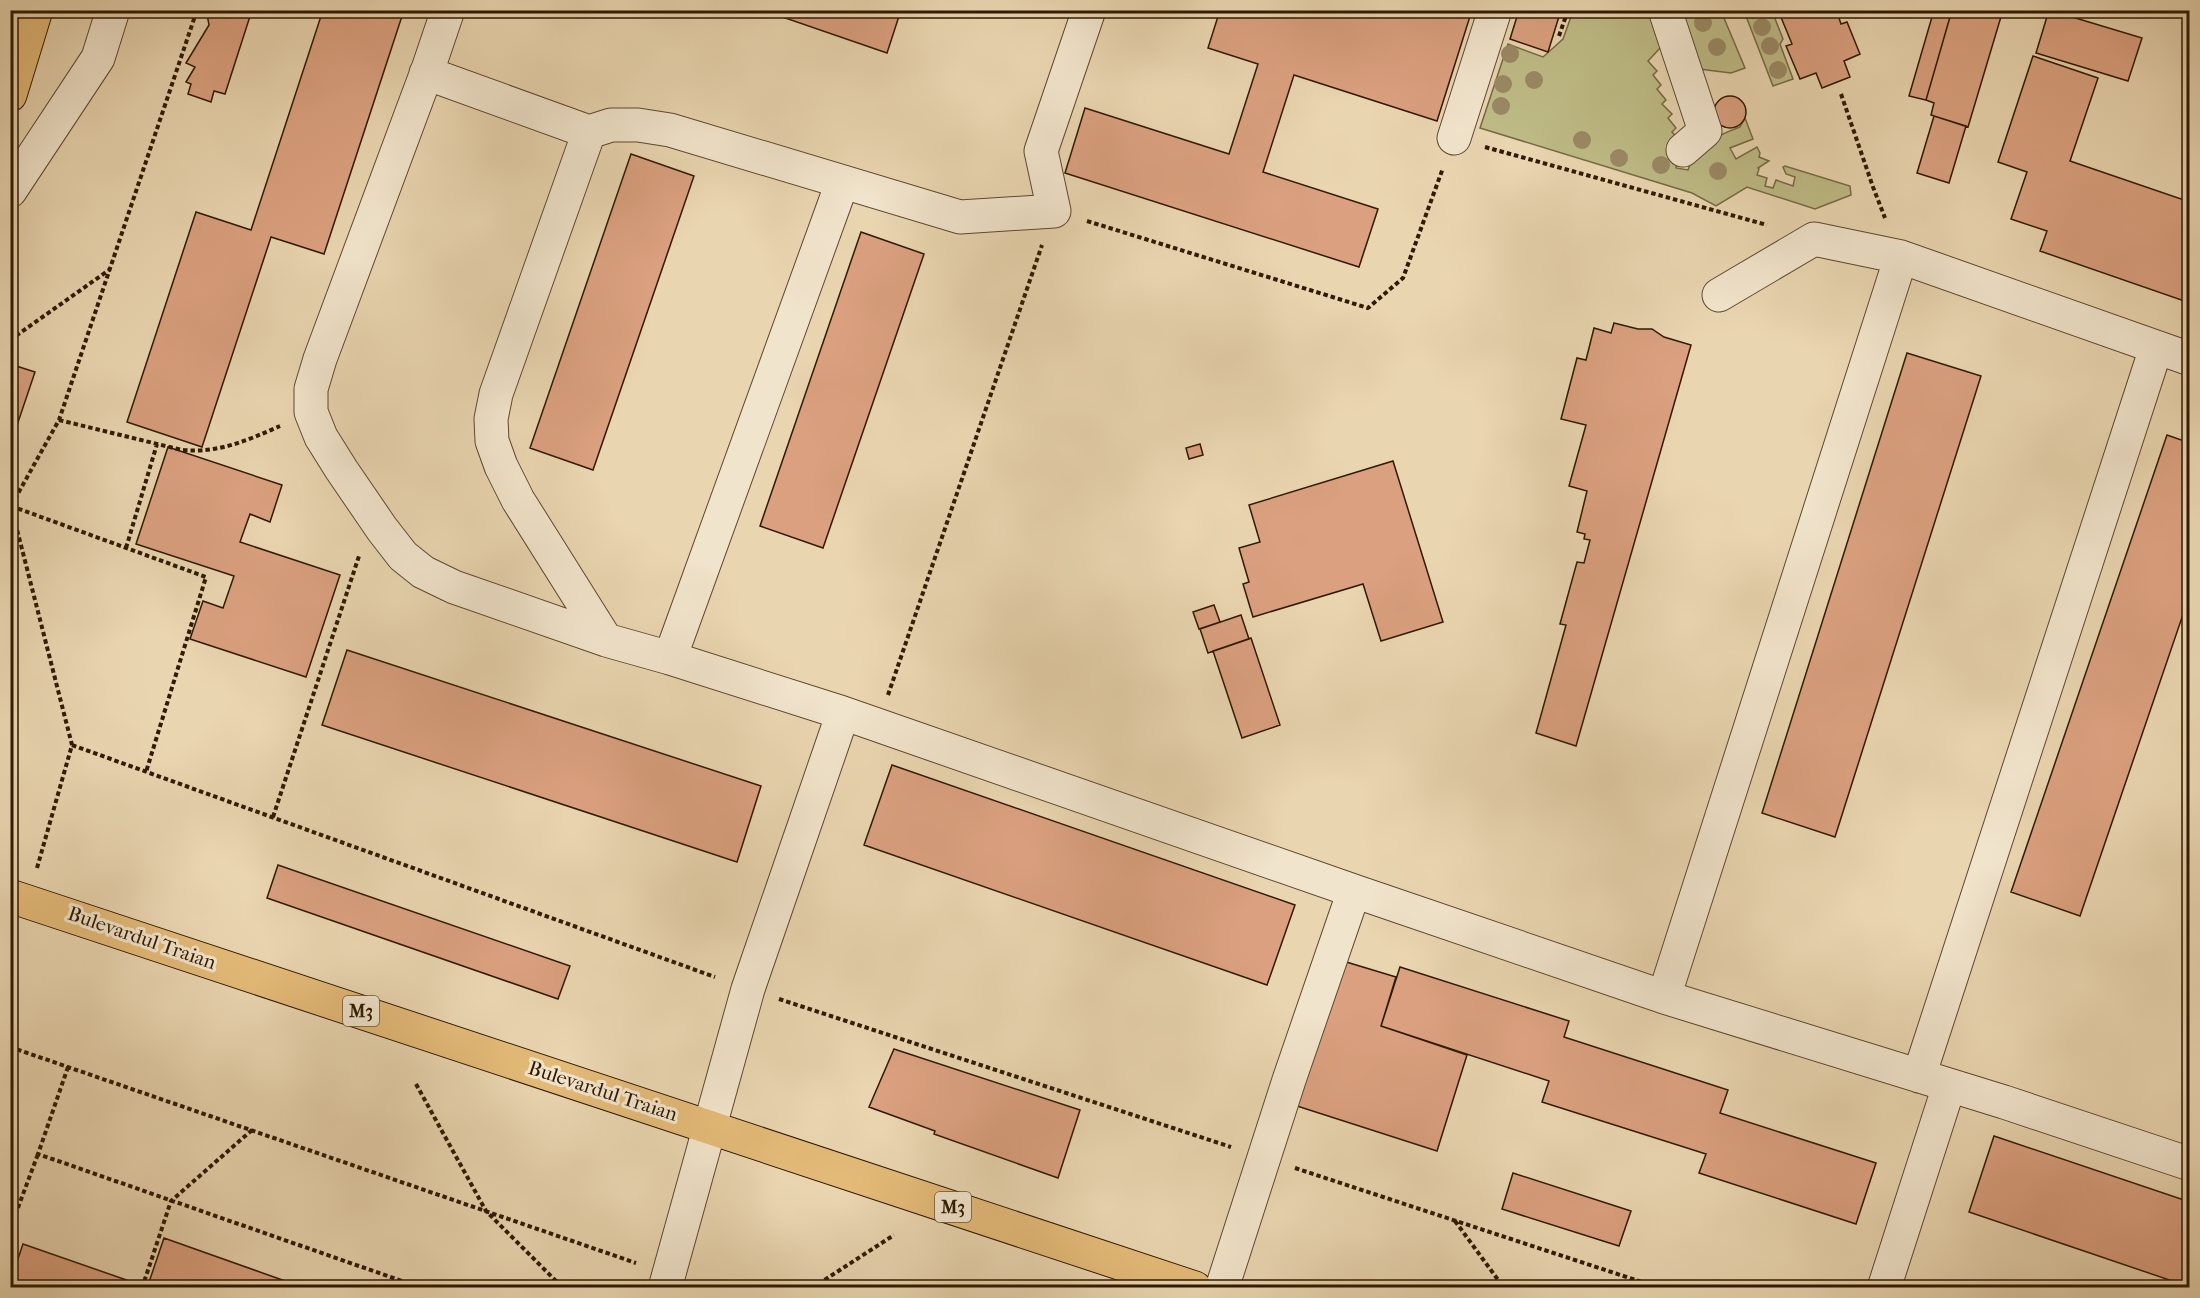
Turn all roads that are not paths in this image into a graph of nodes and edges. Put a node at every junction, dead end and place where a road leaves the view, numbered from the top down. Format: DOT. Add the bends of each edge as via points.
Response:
graph roads {
  1 [pos="36,10"];
  2 [pos="113,10"];
  3 [pos="448,10"];
  4 [pos="1089,10"];
  5 [pos="1495,10"];
  6 [pos="1665,10"];
  7 [pos="426,73"];
  8 [pos="1678,94"];
  9 [pos="10,95"];
  10 [pos="589,132"];
  11 [pos="1454,138"];
  12 [pos="842,183"];
  13 [pos="10,191"];
  14 [pos="1901,257"];
  15 [pos="1719,295"];
  16 [pos="2156,348"];
  17 [pos="2190,359"];
  18 [pos="606,640"];
  19 [pos="670,658"];
  20 [pos="843,713"];
  21 [pos="1354,891"];
  22 [pos="18,898"];
  23 [pos="1665,997"];
  24 [pos="1934,1081"];
  25 [pos="711,1127"];
  26 [pos="2190,1164"];
  27 [pos="667,1281"];
  28 [pos="1195,1287"];
  29 [pos="1222,1287"];
  30 [pos="1884,1287"];
  1 -- 9 [label="main road"];
  2 -- 13 [label="street" via="98,58"];
  3 -- 7 [label="street"];
  4 -- 12 [label="street" via="1041,151 1054,211 960,217"];
  5 -- 11 [label="street"];
  6 -- 8 [label="street"];
  7 -- 10 [label="street"];
  7 -- 18 [label="street" via="320,359 311,389 310,412 321,437 372,514 403,556 423,572 439,582"];
  10 -- 12 [label="street" via="611,125 670,130"];
  10 -- 18 [label="street" via="496,394 491,419 492,441 518,500"];
  12 -- 19 [label="street"];
  14 -- 15 [label="street" via="1814,239"];
  14 -- 16 [label="street"];
  14 -- 23 [label="street"];
  16 -- 17 [label="street"];
  16 -- 24 [label="street"];
  18 -- 19 [label="street"];
  19 -- 20 [label="street"];
  20 -- 21 [label="street"];
  20 -- 25 [label="street" via="748,988"];
  21 -- 23 [label="street"];
  21 -- 29 [label="street"];
  22 -- 25 [label="main road, Bulevardul Traian / M3"];
  23 -- 24 [label="street"];
  24 -- 26 [label="street"];
  24 -- 30 [label="street"];
  25 -- 27 [label="street"];
  25 -- 28 [label="main road, Bulevardul Traian / M3"];
}
